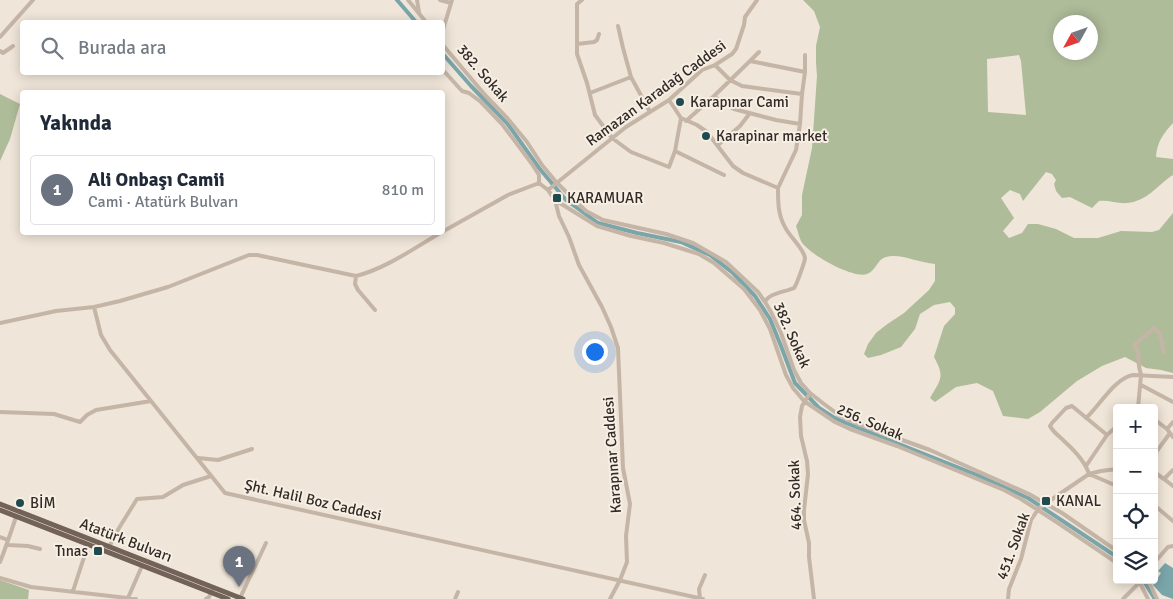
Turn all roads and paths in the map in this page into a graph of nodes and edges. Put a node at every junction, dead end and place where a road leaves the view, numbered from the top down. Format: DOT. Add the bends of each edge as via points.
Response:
graph roads {
  1 [pos="34,0"];
  2 [pos="408,0"];
  3 [pos="417,0"];
  4 [pos="440,0"];
  5 [pos="571,0"];
  6 [pos="582,0"];
  7 [pos="757,0"];
  8 [pos="452,1"];
  9 [pos="577,4"];
  10 [pos="419,14"];
  11 [pos="424,20"];
  12 [pos="445,23"];
  13 [pos="618,26"];
  14 [pos="599,34"];
  15 [pos="0,37"];
  16 [pos="577,44"];
  17 [pos="13,46"];
  18 [pos="445,48"];
  19 [pos="0,51"];
  20 [pos="759,52"];
  21 [pos="805,55"];
  22 [pos="750,61"];
  23 [pos="715,65"];
  24 [pos="445,72"];
  25 [pos="805,72"];
  26 [pos="631,77"];
  27 [pos="730,80"];
  28 [pos="590,93"];
  29 [pos="802,94"];
  30 [pos="714,96"];
  31 [pos="669,100"];
  32 [pos="650,112"];
  33 [pos="750,113"];
  34 [pos="680,118"];
  35 [pos="686,121"];
  36 [pos="800,124"];
  37 [pos="612,138"];
  38 [pos="718,145"];
  39 [pos="675,151"];
  40 [pos="724,175"];
  41 [pos="539,183"];
  42 [pos="557,183"];
  43 [pos="778,188"];
  44 [pos="549,189"];
  45 [pos="554,200"];
  46 [pos="445,230"];
  47 [pos="437,235"];
  48 [pos="356,276"];
  49 [pos="765,302"];
  50 [pos="94,307"];
  51 [pos="376,310"];
  52 [pos="0,323"];
  53 [pos="1164,352"];
  54 [pos="1142,375"];
  55 [pos="1173,377"];
  56 [pos="1141,385"];
  57 [pos="810,393"];
  58 [pos="805,400"];
  59 [pos="151,401"];
  60 [pos="1173,402"];
  61 [pos="1139,404"];
  62 [pos="0,412"];
  63 [pos="1086,418"];
  64 [pos="1158,422"];
  65 [pos="1173,422"];
  66 [pos="1113,430"];
  67 [pos="1169,431"];
  68 [pos="1107,435"];
  69 [pos="1173,438"];
  70 [pos="252,449"];
  71 [pos="1158,449"];
  72 [pos="198,458"];
  73 [pos="1086,466"];
  74 [pos="1113,470"];
  75 [pos="1173,470"];
  76 [pos="1089,474"];
  77 [pos="1158,475"];
  78 [pos="211,476"];
  79 [pos="1164,479"];
  80 [pos="1113,485"];
  81 [pos="1173,486"];
  82 [pos="0,504"];
  83 [pos="1041,507"];
  84 [pos="1158,508"];
  85 [pos="0,510"];
  86 [pos="16,517"];
  87 [pos="1173,521"];
  88 [pos="0,537"];
  89 [pos="8,542"];
  90 [pos="266,543"];
  91 [pos="88,545"];
  92 [pos="1173,546"];
  93 [pos="109,548"];
  94 [pos="40,549"];
  95 [pos="1113,549"];
  96 [pos="1158,558"];
  97 [pos="1113,560"];
  98 [pos="0,562"];
  99 [pos="142,566"];
  100 [pos="705,575"];
  101 [pos="0,578"];
  102 [pos="620,580"];
  103 [pos="1137,584"];
  104 [pos="1141,584"];
  105 [pos="1150,584"];
  106 [pos="213,590"];
  107 [pos="73,591"];
  108 [pos="458,592"];
  109 [pos="128,598"];
  110 [pos="242,598"];
  111 [pos="136,599"];
  112 [pos="206,599"];
  113 [pos="228,599"];
  114 [pos="455,599"];
  115 [pos="610,599"];
  116 [pos="702,599"];
  117 [pos="814,599"];
  118 [pos="1008,599"];
  119 [pos="1122,599"];
  120 [pos="1148,599"];
  121 [pos="1157,599"];
  1 -- 15 [label="street"];
  2 -- 10 [label="street"];
  3 -- 10 [label="street"];
  4 -- 8 [label="street"];
  5 -- 9 [label="street"];
  6 -- 9 [label="street"];
  7 -- 23 [label="street, Ramazan Karadağ Caddesi" via="745,17 736,49"];
  8 -- 12 [label="street"];
  9 -- 16 [label="street"];
  10 -- 11 [label="street"];
  13 -- 26 [label="street"];
  14 -- 16 [label="street" via="594,42"];
  16 -- 28 [label="street" via="577,54"];
  17 -- 19 [label="street" via="3,53"];
  18 -- 42 [label="street, 382. Sokak" via="508,119"];
  20 -- 22 [label="street"];
  21 -- 25 [label="street"];
  22 -- 25 [label="street"];
  22 -- 27 [label="street"];
  23 -- 27 [label="street"];
  23 -- 31 [label="street, Ramazan Karadağ Caddesi" via="702,70"];
  24 -- 41 [label="street" via="502,124 539,175"];
  25 -- 29 [label="street"];
  26 -- 28 [label="street"];
  26 -- 32 [label="street"];
  27 -- 29 [label="street" via="742,86"];
  27 -- 30 [label="street"];
  28 -- 37 [label="street" via="595,115"];
  29 -- 36 [label="street"];
  30 -- 33 [label="street" via="734,109"];
  30 -- 35 [label="street"];
  31 -- 32 [label="street, Ramazan Karadağ Caddesi"];
  31 -- 34 [label="street"];
  32 -- 37 [label="street, Ramazan Karadağ Caddesi"];
  33 -- 36 [label="street"];
  33 -- 38 [label="street"];
  34 -- 35 [label="street"];
  34 -- 39 [label="street"];
  35 -- 38 [label="street" via="703,128"];
  36 -- 43 [label="street" via="796,150"];
  37 -- 39 [label="street" via="631,152 669,167"];
  37 -- 42 [label="street, Ramazan Karadağ Caddesi"];
  38 -- 43 [label="street" via="732,166 743,174"];
  39 -- 40 [label="street"];
  41 -- 44 [label="street, 256. Sokak"];
  41 -- 46 [label="street" via="508,195"];
  42 -- 44 [label="street, Ramazan Karadağ Caddesi"];
  42 -- 49 [label="street, 382. Sokak" via="586,211 603,220 666,234 716,255"];
  43 -- 49 [label="street" via="780,217 805,258 794,288 770,296"];
  44 -- 45 [label="street, 256. Sokak"];
  45 -- 58 [label="street, 256. Sokak" via="597,226 682,248 714,263 744,289 760,310 786,375"];
  45 -- 102 [label="street, Karapınar Caddesi" via="579,265 611,326 618,348 623,468 630,504 627,562"];
  47 -- 48 [label="street" via="396,259"];
  48 -- 50 [label="street" via="249,255 168,287"];
  48 -- 51 [label="street" via="354,284"];
  49 -- 57 [label="street, 382. Sokak" via="781,333 794,370"];
  50 -- 52 [label="street"];
  50 -- 59 [label="street, Şht. Halil Boz Caddesi" via="101,335 110,350"];
  53 -- 54 [label="street" via="1160,334 1154,328 1135,344"];
  54 -- 55 [label="street"];
  54 -- 56 [label="street"];
  54 -- 63 [label="street" via="1123,378"];
  56 -- 60 [label="street"];
  56 -- 61 [label="street"];
  57 -- 58 [label="street, 464. Sokak"];
  57 -- 83 [label="street, 382. Sokak" via="845,418 930,450 1029,494"];
  58 -- 83 [label="street, 256. Sokak" via="850,429 994,485"];
  58 -- 117 [label="street, 464. Sokak" via="800,417 808,474 804,520"];
  59 -- 62 [label="street" via="96,410 80,422 54,414"];
  59 -- 72 [label="street, Şht. Halil Boz Caddesi"];
  63 -- 68 [label="street"];
  63 -- 73 [label="street" via="1069,406 1050,426"];
  64 -- 67 [label="street"];
  65 -- 67 [label="street"];
  66 -- 68 [label="street"];
  67 -- 69 [label="street"];
  67 -- 71 [label="street"];
  68 -- 73 [label="street"];
  70 -- 72 [label="street" via="218,460"];
  72 -- 78 [label="street, Şht. Halil Boz Caddesi"];
  73 -- 76 [label="street"];
  74 -- 76 [label="street"];
  75 -- 79 [label="street"];
  76 -- 80 [label="street"];
  76 -- 83 [label="street"];
  77 -- 79 [label="street"];
  78 -- 93 [label="street" via="183,485 164,497 138,499"];
  78 -- 102 [label="street, Şht. Halil Boz Caddesi" via="225,493"];
  79 -- 81 [label="street"];
  82 -- 93 [label="main road, Atatürk Bulvarı"];
  83 -- 95 [label="street, 382. Sokak" via="1062,513"];
  83 -- 97 [label="street, 256. Sokak" via="1058,523"];
  83 -- 118 [label="street, 451. Sokak" via="1031,520"];
  84 -- 87 [label="street"];
  85 -- 86 [label="main road, Atatürk Bulvarı"];
  86 -- 89 [label="street"];
  86 -- 91 [label="main road, Atatürk Bulvarı"];
  88 -- 89 [label="street"];
  89 -- 94 [label="street"];
  89 -- 98 [label="street"];
  90 -- 110 [label="street"];
  91 -- 99 [label="main road, Atatürk Bulvarı"];
  91 -- 107 [label="street"];
  92 -- 96 [label="street"];
  93 -- 106 [label="main road, Atatürk Bulvarı"];
  99 -- 106 [label="main road, Atatürk Bulvarı"];
  99 -- 109 [label="street"];
  100 -- 116 [label="street" via="700,589"];
  101 -- 107 [label="street" via="31,587"];
  102 -- 115 [label="street, Karapınar Caddesi"];
  102 -- 116 [label="street, Şht. Halil Boz Caddesi"];
  103 -- 119 [label="street"];
  104 -- 120 [label="street"];
  105 -- 121 [label="street"];
  106 -- 110 [label="main road, Atatürk Bulvarı"];
  106 -- 112 [label="street"];
  106 -- 113 [label="main road, Atatürk Bulvarı"];
  107 -- 109 [label="street"];
  108 -- 114 [label="street"];
  109 -- 111 [label="street"];
}
